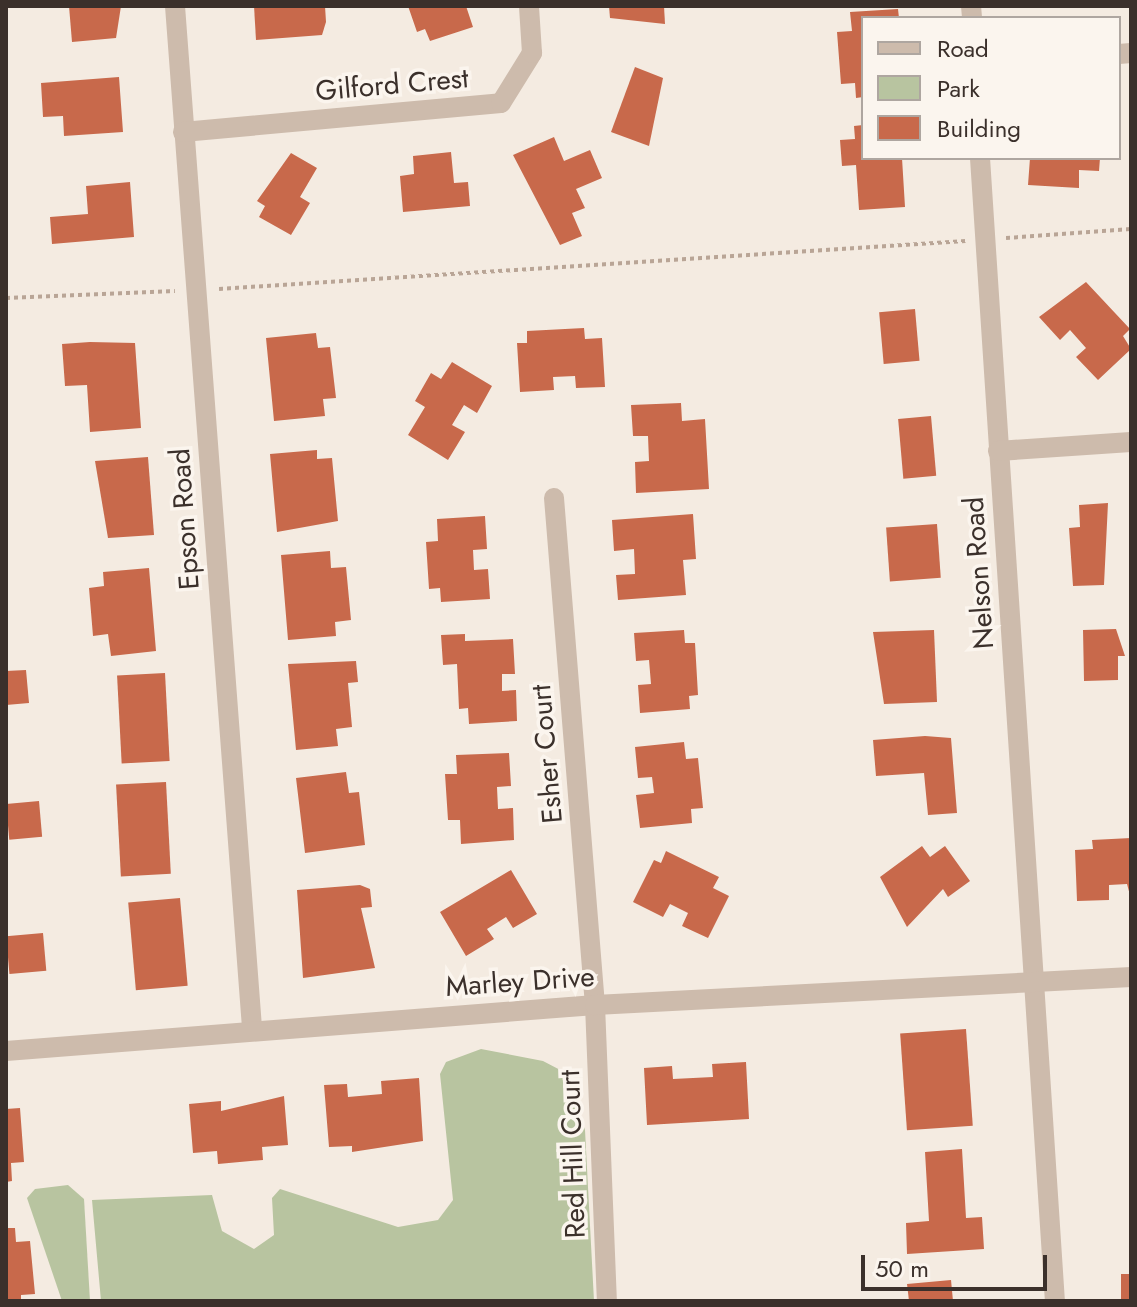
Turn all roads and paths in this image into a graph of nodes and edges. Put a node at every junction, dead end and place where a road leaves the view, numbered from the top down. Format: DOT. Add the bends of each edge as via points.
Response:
graph roads {
  1 [pos="175,6"];
  2 [pos="529,6"];
  3 [pos="183,132"];
  4 [pos="980,160"];
  5 [pos="1131,229"];
  6 [pos="985,239"];
  7 [pos="195,291"];
  8 [pos="6,298"];
  9 [pos="1131,442"];
  10 [pos="998,451"];
  11 [pos="554,498"];
  12 [pos="1131,977"];
  13 [pos="1038,984"];
  14 [pos="595,1005"];
  15 [pos="252,1028"];
  16 [pos="6,1051"];
  17 [pos="607,1301"];
  18 [pos="1055,1301"];
  1 -- 3 [label="street, Epson Road"];
  2 -- 3 [label="street, Gilford Crest" via="532,53 501,103"];
  3 -- 7 [label="street, Epson Road"];
  4 -- 6 [label="street, Nelson Road"];
  5 -- 6 [label="path"];
  6 -- 7 [label="path"];
  6 -- 10 [label="street, Nelson Road"];
  7 -- 8 [label="path"];
  7 -- 15 [label="street, Epson Road"];
  9 -- 10 [label="street"];
  10 -- 13 [label="street, Nelson Road"];
  11 -- 14 [label="street, Esher Court"];
  12 -- 13 [label="street, Marley Drive"];
  13 -- 14 [label="street, Marley Drive"];
  13 -- 18 [label="street, Nelson Road"];
  14 -- 15 [label="street, Marley Drive"];
  14 -- 17 [label="street, Red Hill Court"];
  15 -- 16 [label="street, Marley Drive"];
}
